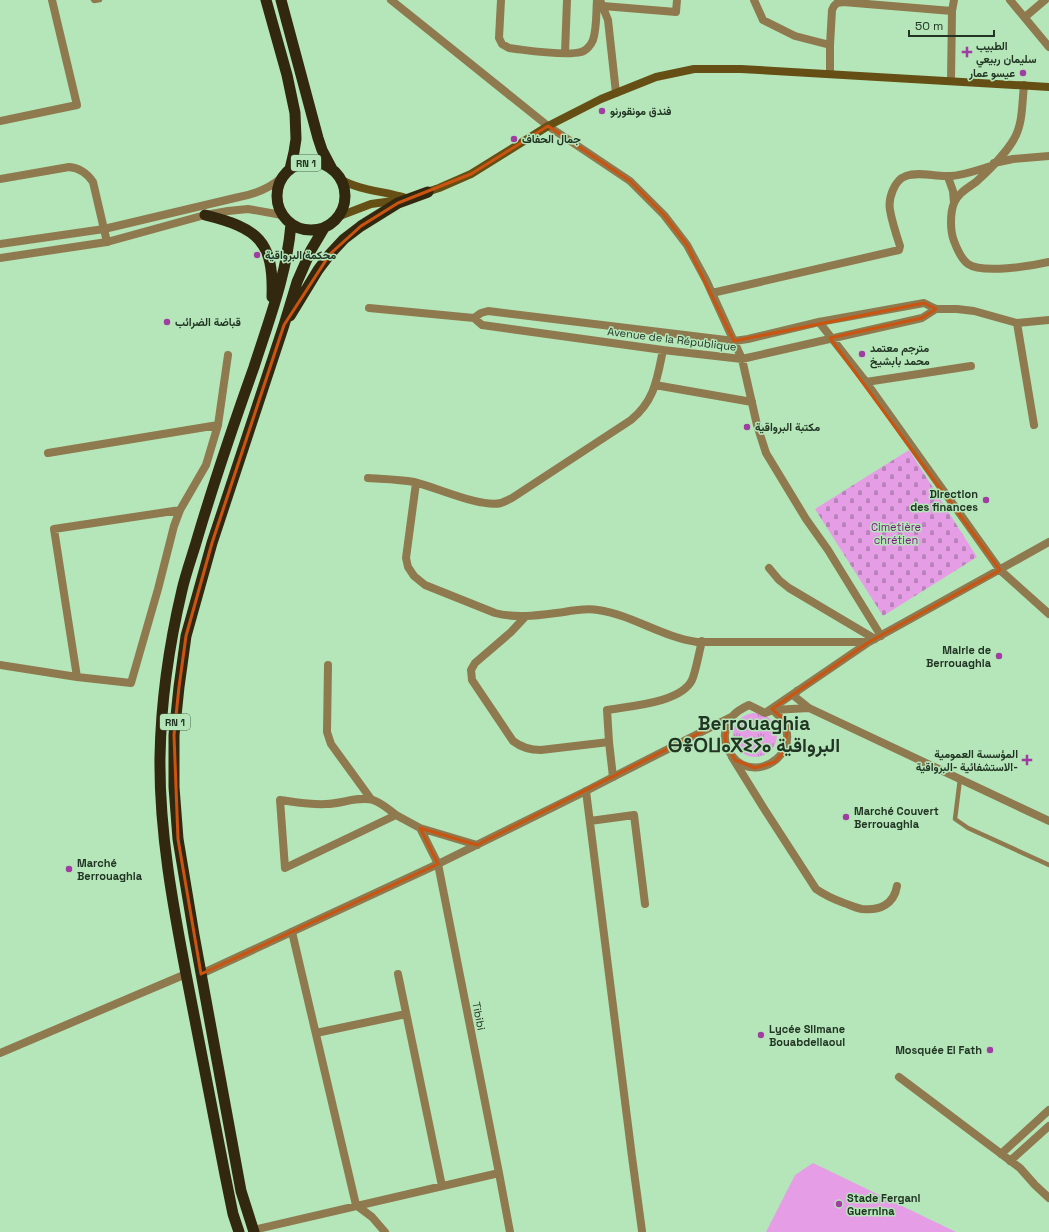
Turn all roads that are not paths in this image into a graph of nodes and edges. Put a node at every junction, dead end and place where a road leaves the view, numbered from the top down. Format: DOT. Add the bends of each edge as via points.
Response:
graph roads {
  1 [pos="52,0"];
  2 [pos="93,0"];
  3 [pos="100,0"];
  4 [pos="266,0"];
  5 [pos="281,0"];
  6 [pos="391,0"];
  7 [pos="501,0"];
  8 [pos="567,0"];
  9 [pos="596,0"];
  10 [pos="677,0"];
  11 [pos="754,0"];
  12 [pos="954,0"];
  13 [pos="1010,0"];
  14 [pos="1045,0"];
  15 [pos="602,3"];
  16 [pos="952,11"];
  17 [pos="1025,17"];
  18 [pos="830,45"];
  19 [pos="1049,47"];
  20 [pos="565,53"];
  21 [pos="830,74"];
  22 [pos="951,81"];
  23 [pos="1024,85"];
  24 [pos="1049,87"];
  25 [pos="616,93"];
  26 [pos="0,121"];
  27 [pos="548,126"];
  28 [pos="1049,156"];
  29 [pos="992,164"];
  30 [pos="290,170"];
  31 [pos="337,175"];
  32 [pos="948,177"];
  33 [pos="281,178"];
  34 [pos="0,179"];
  35 [pos="428,192"];
  36 [pos="408,199"];
  37 [pos="954,203"];
  38 [pos="205,215"];
  39 [pos="282,215"];
  40 [pos="337,218"];
  41 [pos="291,224"];
  42 [pos="324,228"];
  43 [pos="104,229"];
  44 [pos="106,242"];
  45 [pos="0,244"];
  46 [pos="0,258"];
  47 [pos="1049,262"];
  48 [pos="712,293"];
  49 [pos="369,308"];
  50 [pos="936,309"];
  51 [pos="272,314"];
  52 [pos="474,318"];
  53 [pos="1049,320"];
  54 [pos="819,322"];
  55 [pos="1017,323"];
  56 [pos="284,325"];
  57 [pos="830,338"];
  58 [pos="734,341"];
  59 [pos="663,350"];
  60 [pos="228,356"];
  61 [pos="742,359"];
  62 [pos="971,366"];
  63 [pos="866,382"];
  64 [pos="656,385"];
  65 [pos="752,402"];
  66 [pos="1034,425"];
  67 [pos="218,426"];
  68 [pos="48,453"];
  69 [pos="368,478"];
  70 [pos="416,482"];
  71 [pos="180,510"];
  72 [pos="1049,542"];
  73 [pos="768,568"];
  74 [pos="1000,570"];
  75 [pos="1049,614"];
  76 [pos="526,617"];
  77 [pos="875,639"];
  78 [pos="702,641"];
  79 [pos="0,665"];
  80 [pos="328,666"];
  81 [pos="76,677"];
  82 [pos="797,692"];
  83 [pos="809,708"];
  84 [pos="769,711"];
  85 [pos="731,717"];
  86 [pos="609,742"];
  87 [pos="728,751"];
  88 [pos="613,777"];
  89 [pos="960,779"];
  90 [pos="586,792"];
  91 [pos="371,799"];
  92 [pos="396,815"];
  93 [pos="590,821"];
  94 [pos="1049,821"];
  95 [pos="420,828"];
  96 [pos="477,844"];
  97 [pos="438,864"];
  98 [pos="1049,864"];
  99 [pos="897,886"];
  100 [pos="645,904"];
  101 [pos="292,932"];
  102 [pos="186,974"];
  103 [pos="201,974"];
  104 [pos="398,974"];
  105 [pos="406,1014"];
  106 [pos="316,1033"];
  107 [pos="0,1053"];
  108 [pos="899,1078"];
  109 [pos="1049,1110"];
  110 [pos="1049,1126"];
  111 [pos="1001,1154"];
  112 [pos="1010,1161"];
  113 [pos="499,1173"];
  114 [pos="442,1186"];
  115 [pos="1049,1198"];
  116 [pos="356,1205"];
  117 [pos="253,1231"];
  118 [pos="239,1232"];
  119 [pos="385,1232"];
  120 [pos="510,1232"];
  121 [pos="642,1232"];
  1 -- 26 [label="street" via="77,106"];
  2 -- 3 [label="lane"];
  4 -- 30 [label="highway, RN 1" via="295,114 296,139"];
  5 -- 31 [label="highway, RN 1" via="318,138"];
  6 -- 27 [label="street"];
  7 -- 20 [label="street" via="498,38 502,44 516,49"];
  8 -- 20 [label="street"];
  9 -- 20 [label="street" via="593,42 581,52"];
  10 -- 15 [label="street" via="676,12"];
  11 -- 18 [label="street" via="763,20 795,36"];
  12 -- 16 [label="street"];
  13 -- 17 [label="street"];
  14 -- 17 [label="street"];
  15 -- 25 [label="street" via="608,20"];
  16 -- 18 [label="street" via="837,3 832,10"];
  16 -- 22 [label="street"];
  17 -- 19 [label="street"];
  18 -- 21 [label="street"];
  21 -- 22 [label="main road"];
  21 -- 25 [label="main road" via="741,68 694,69 656,77"];
  22 -- 23 [label="main road"];
  23 -- 24 [label="main road"];
  23 -- 29 [label="street" via="1014,140"];
  25 -- 27 [label="main road"];
  27 -- 35 [label="main road" via="471,174"];
  27 -- 48 [label="street" via="630,181 664,215 687,245"];
  28 -- 29 [label="street" via="1013,159"];
  29 -- 32 [label="street"];
  29 -- 37 [label="street"];
  30 -- 31 [label="highway, RN 1" via="300,164 312,162 324,165"];
  30 -- 33 [label="highway, RN 1"];
  31 -- 36 [label="main road" via="348,184"];
  31 -- 40 [label="highway, RN 1" via="344,189 345,199"];
  32 -- 37 [label="street"];
  32 -- 48 [label="street" via="918,174 898,180 894,186 890,209 899,250"];
  33 -- 39 [label="highway, RN 1" via="277,190 277,203"];
  33 -- 43 [label="street" via="274,184 246,196"];
  34 -- 43 [label="street" via="69,167 83,171 93,182"];
  35 -- 36 [label="main road"];
  35 -- 56 [label="highway" via="398,203 344,239 318,270"];
  36 -- 40 [label="main road" via="371,204"];
  37 -- 47 [label="street" via="952,236 958,252 968,264 978,269 990,270"];
  38 -- 39 [label="street" via="248,209"];
  38 -- 44 [label="street"];
  38 -- 51 [label="highway, RN 1" via="237,224 258,238 266,248 271,262"];
  39 -- 41 [label="highway"];
  40 -- 42 [label="highway, RN 1"];
  41 -- 42 [label="highway" via="307,230"];
  41 -- 51 [label="highway, RN 1" via="282,279"];
  42 -- 56 [label="highway, RN 1" via="296,282"];
  43 -- 44 [label="street"];
  43 -- 45 [label="street"];
  44 -- 46 [label="street"];
  48 -- 58 [label="street"];
  49 -- 52 [label="street, Avenue de la République"];
  50 -- 54 [label="street, Avenue de la République" via="924,303"];
  50 -- 55 [label="street, Avenue de la République" via="957,308"];
  50 -- 57 [label="street, Avenue de la République" via="922,318"];
  51 -- 102 [label="highway, RN 1" via="210,495 182,588 165,682 160,757 162,803 166,850"];
  52 -- 58 [label="street, Avenue de la République" via="488,311"];
  52 -- 59 [label="street, Avenue de la République" via="482,325"];
  53 -- 55 [label="street, Avenue de la République"];
  54 -- 57 [label="street"];
  54 -- 58 [label="street, Avenue de la République"];
  55 -- 66 [label="street"];
  56 -- 103 [label="highway, RN 1" via="212,543 186,636 179,687 174,742 174,787 178,839"];
  57 -- 61 [label="street, Avenue de la République"];
  57 -- 63 [label="street"];
  58 -- 61 [label="street"];
  59 -- 61 [label="street, Avenue de la République"];
  59 -- 64 [label="street"];
  60 -- 67 [label="street"];
  61 -- 65 [label="street"];
  62 -- 63 [label="street"];
  63 -- 74 [label="street"];
  64 -- 65 [label="street"];
  64 -- 70 [label="street" via="645,406 631,420 501,503 475,501"];
  65 -- 77 [label="street" via="766,453 828,550"];
  67 -- 68 [label="street"];
  67 -- 71 [label="street" via="206,465"];
  69 -- 70 [label="street"];
  70 -- 76 [label="street" via="406,558 414,576 425,585 495,613"];
  71 -- 81 [label="street" via="131,683"];
  71 -- 81 [label="street" via="54,529"];
  72 -- 74 [label="street"];
  73 -- 77 [label="street" via="789,588"];
  74 -- 75 [label="street"];
  74 -- 77 [label="street"];
  76 -- 78 [label="street" via="583,609 597,610 612,613 684,640"];
  76 -- 86 [label="street" via="475,664 472,680 513,741 520,746 530,750 541,750"];
  77 -- 78 [label="street"];
  77 -- 82 [label="street"];
  78 -- 86 [label="street" via="692,680 679,693 657,702 607,710"];
  79 -- 81 [label="street"];
  80 -- 91 [label="street" via="327,732 331,744"];
  82 -- 83 [label="street" via="794,696"];
  82 -- 84 [label="street"];
  83 -- 84 [label="street"];
  83 -- 89 [label="street"];
  84 -- 85 [label="street" via="749,705"];
  84 -- 87 [label="street" via="781,717 788,733 787,744 774,762 755,768 735,760"];
  85 -- 87 [label="street" via="726,726 725,740"];
  85 -- 88 [label="street"];
  86 -- 88 [label="street"];
  87 -- 99 [label="street" via="816,889 825,896 873,909 892,900"];
  88 -- 90 [label="street"];
  89 -- 94 [label="street"];
  89 -- 98 [label="lane" via="955,819 968,828"];
  90 -- 93 [label="street"];
  90 -- 96 [label="street"];
  91 -- 92 [label="street" via="381,803"];
  91 -- 92 [label="street" via="328,804 280,800 285,868"];
  92 -- 95 [label="street"];
  93 -- 100 [label="street" via="634,815"];
  93 -- 121 [label="street"];
  95 -- 96 [label="street"];
  95 -- 97 [label="street, Tibibi"];
  96 -- 97 [label="street"];
  97 -- 101 [label="street"];
  97 -- 113 [label="street, Tibibi"];
  101 -- 103 [label="street"];
  101 -- 106 [label="street"];
  102 -- 107 [label="street"];
  102 -- 118 [label="highway, RN 1" via="233,1214"];
  103 -- 117 [label="highway, RN 1" via="241,1191"];
  104 -- 105 [label="street"];
  105 -- 106 [label="street"];
  105 -- 114 [label="street"];
  106 -- 116 [label="street"];
  108 -- 111 [label="street"];
  109 -- 111 [label="street"];
  110 -- 112 [label="street"];
  111 -- 112 [label="street"];
  112 -- 115 [label="street"];
  113 -- 114 [label="street"];
  113 -- 120 [label="street, Tibibi"];
  114 -- 116 [label="street"];
  116 -- 117 [label="street"];
  116 -- 119 [label="street" via="372,1217"];
}
